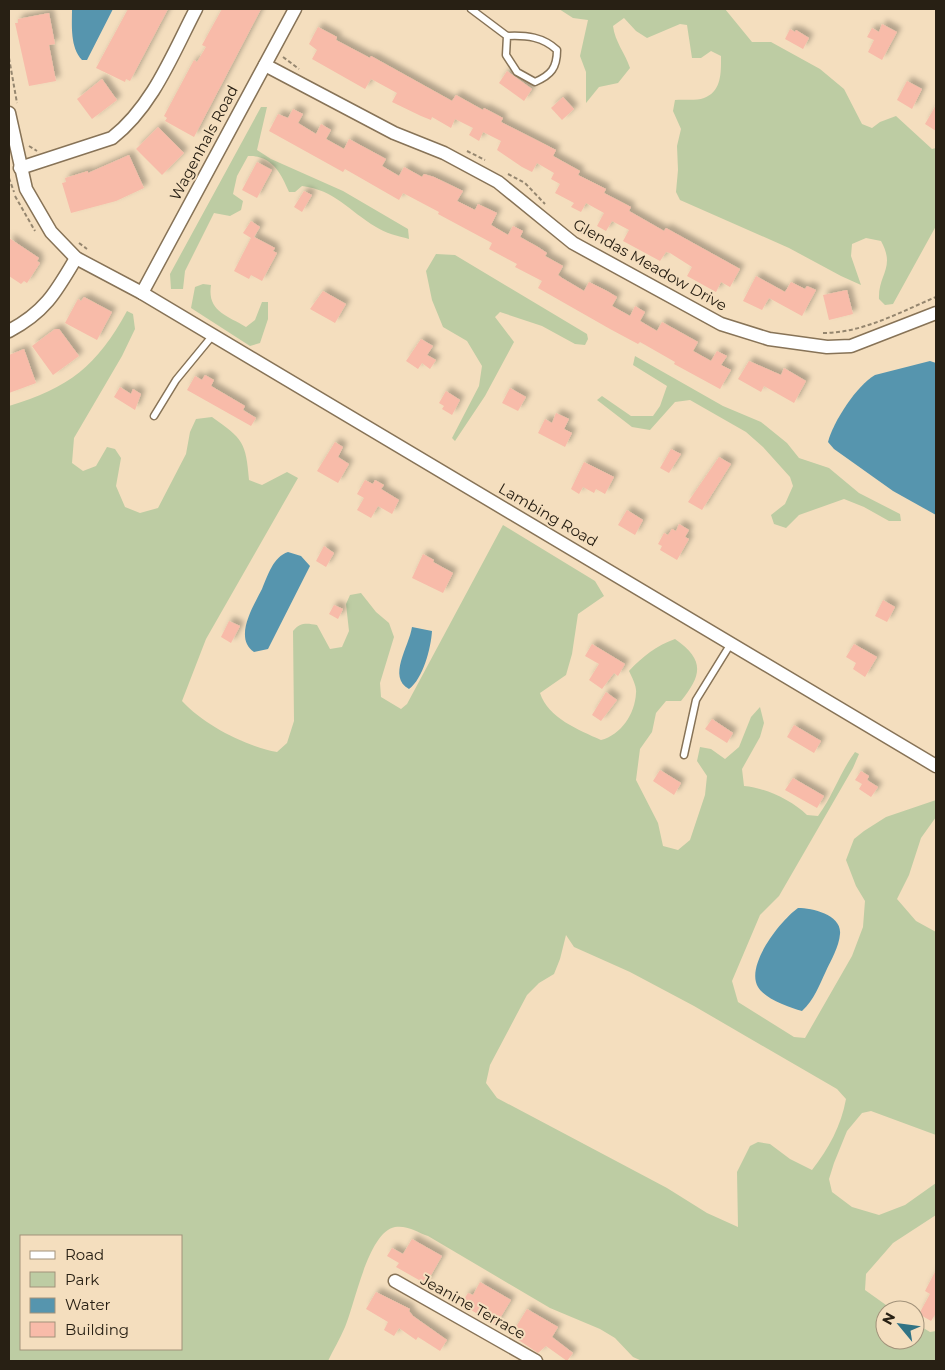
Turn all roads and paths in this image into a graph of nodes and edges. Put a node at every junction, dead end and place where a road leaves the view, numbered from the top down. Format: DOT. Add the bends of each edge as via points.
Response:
graph roads {
  1 [pos="196,9"];
  2 [pos="295,9"];
  3 [pos="471,9"];
  4 [pos="507,36"];
  5 [pos="279,56"];
  6 [pos="265,65"];
  7 [pos="300,69"];
  8 [pos="9,113"];
  9 [pos="43,148"];
  10 [pos="462,148"];
  11 [pos="37,149"];
  12 [pos="489,163"];
  13 [pos="20,168"];
  14 [pos="505,173"];
  15 [pos="550,209"];
  16 [pos="569,224"];
  17 [pos="589,238"];
  18 [pos="76,258"];
  19 [pos="142,293"];
  20 [pos="936,297"];
  21 [pos="936,313"];
  22 [pos="9,331"];
  23 [pos="817,334"];
  24 [pos="213,335"];
  25 [pos="154,416"];
  26 [pos="730,645"];
  27 [pos="684,755"];
  28 [pos="936,766"];
  29 [pos="395,1281"];
  30 [pos="536,1361"];
  1 -- 13 [label="street" via="139,113 123,129 112,138"];
  2 -- 6 [label="street, Wagenhals Road"];
  3 -- 4 [label="lane"];
  4 -- 4 [label="lane" via="506,55 517,72 535,82 549,75 557,62 557,50 548,41 525,35"];
  5 -- 7 [label="path"];
  6 -- 19 [label="street, Wagenhals Road"];
  6 -- 21 [label="street, Glendas Meadow Drive" via="394,133 444,153 498,182 573,243 721,324 769,339 827,347 851,346"];
  8 -- 13 [label="street, Lambing Road"];
  9 -- 11 [label="path"];
  10 -- 12 [label="path"];
  13 -- 18 [label="street, Lambing Road" via="39,215"];
  14 -- 15 [label="path" via="525,183"];
  16 -- 17 [label="path"];
  18 -- 19 [label="street, Lambing Road"];
  18 -- 22 [label="street" via="52,297 30,320"];
  19 -- 24 [label="street, Lambing Road"];
  20 -- 23 [label="path" via="848,332"];
  24 -- 25 [label="lane" via="176,380"];
  24 -- 26 [label="street, Lambing Road"];
  26 -- 27 [label="lane" via="696,700"];
  26 -- 28 [label="street, Lambing Road"];
  29 -- 30 [label="street, Jeanine Terrace"];
}
